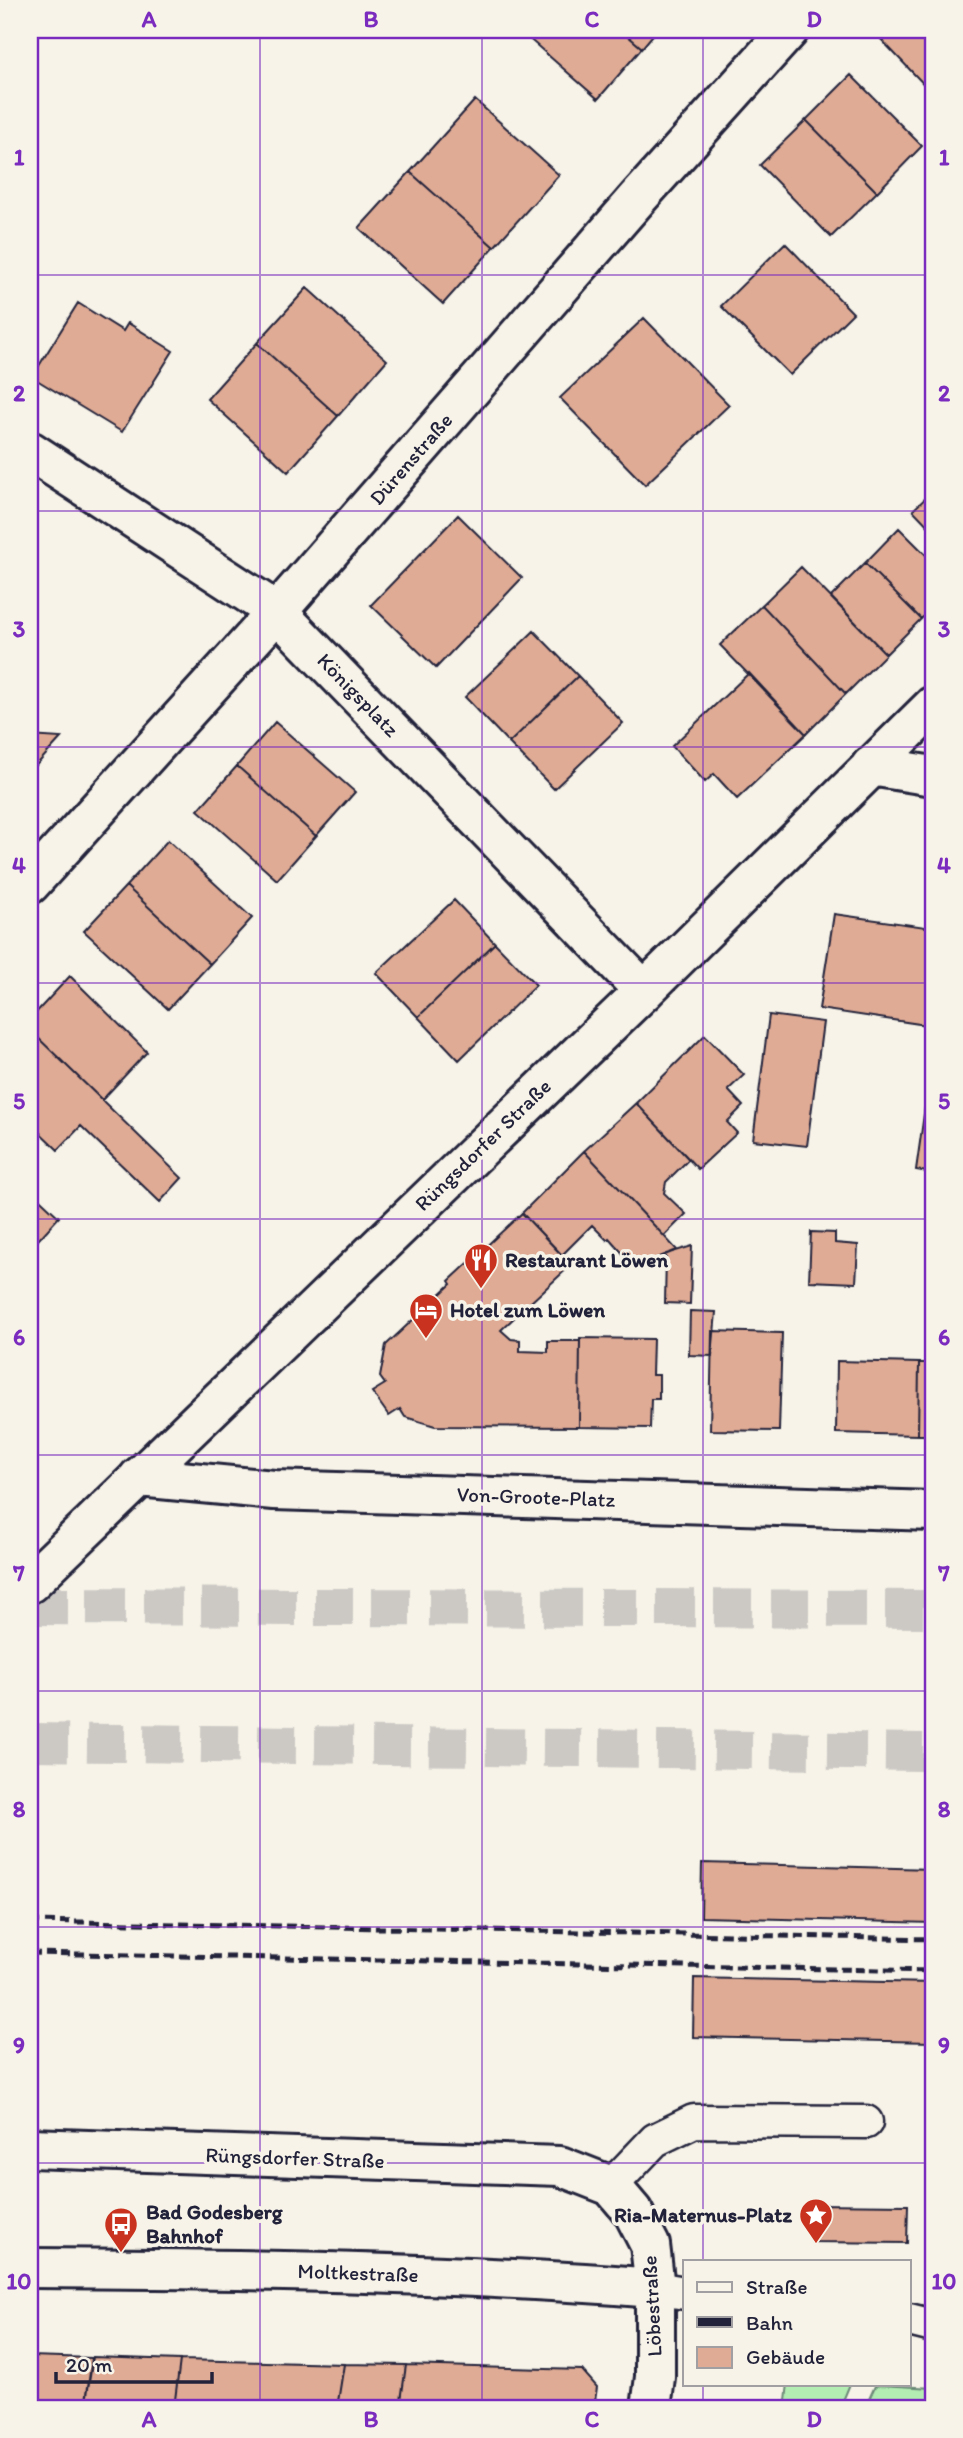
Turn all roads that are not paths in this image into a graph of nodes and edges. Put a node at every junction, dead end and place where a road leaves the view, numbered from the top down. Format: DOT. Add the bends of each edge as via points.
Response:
graph roads {
  1 [pos="789,30"];
  2 [pos="30,451"];
  3 [pos="277,612"];
  4 [pos="933,706"];
  5 [pos="871,766"];
  6 [pos="933,776"];
  7 [pos="30,884"];
  8 [pos="644,991"];
  9 [pos="139,1477"];
  10 [pos="933,1511"];
  11 [pos="30,1583"];
  12 [pos="866,2123"];
  13 [pos="30,2148"];
  14 [pos="560,2166"];
  15 [pos="611,2186"];
  16 [pos="30,2268"];
  17 [pos="670,2290"];
  18 [pos="911,2320"];
  19 [pos="933,2326"];
  20 [pos="651,2408"];
  1 -- 3 [label="street, Dürenstraße"];
  2 -- 3 [label="street, Königsplatz"];
  3 -- 7 [label="street, Dürenstraße"];
  3 -- 8 [label="street, Königsplatz"];
  4 -- 5 [label="street, Rüngsdorfer Straße"];
  5 -- 6 [label="street"];
  5 -- 8 [label="street, Rüngsdorfer Straße"];
  8 -- 9 [label="street, Rüngsdorfer Straße"];
  9 -- 10 [label="street, Von-Groote-Platz" via="274,1490"];
  9 -- 11 [label="street, Rüngsdorfer Straße"];
  12 -- 15 [label="lane" via="694,2121 655,2140"];
  13 -- 14 [label="street, Rüngsdorfer Straße"];
  14 -- 15 [label="street, Löbestraße"];
  15 -- 17 [label="street, Löbestraße" via="633,2213"];
  16 -- 17 [label="street, Moltkestraße" via="473,2276"];
  17 -- 20 [label="street, Löbestraße"];
  18 -- 19 [label="lane"];
}
